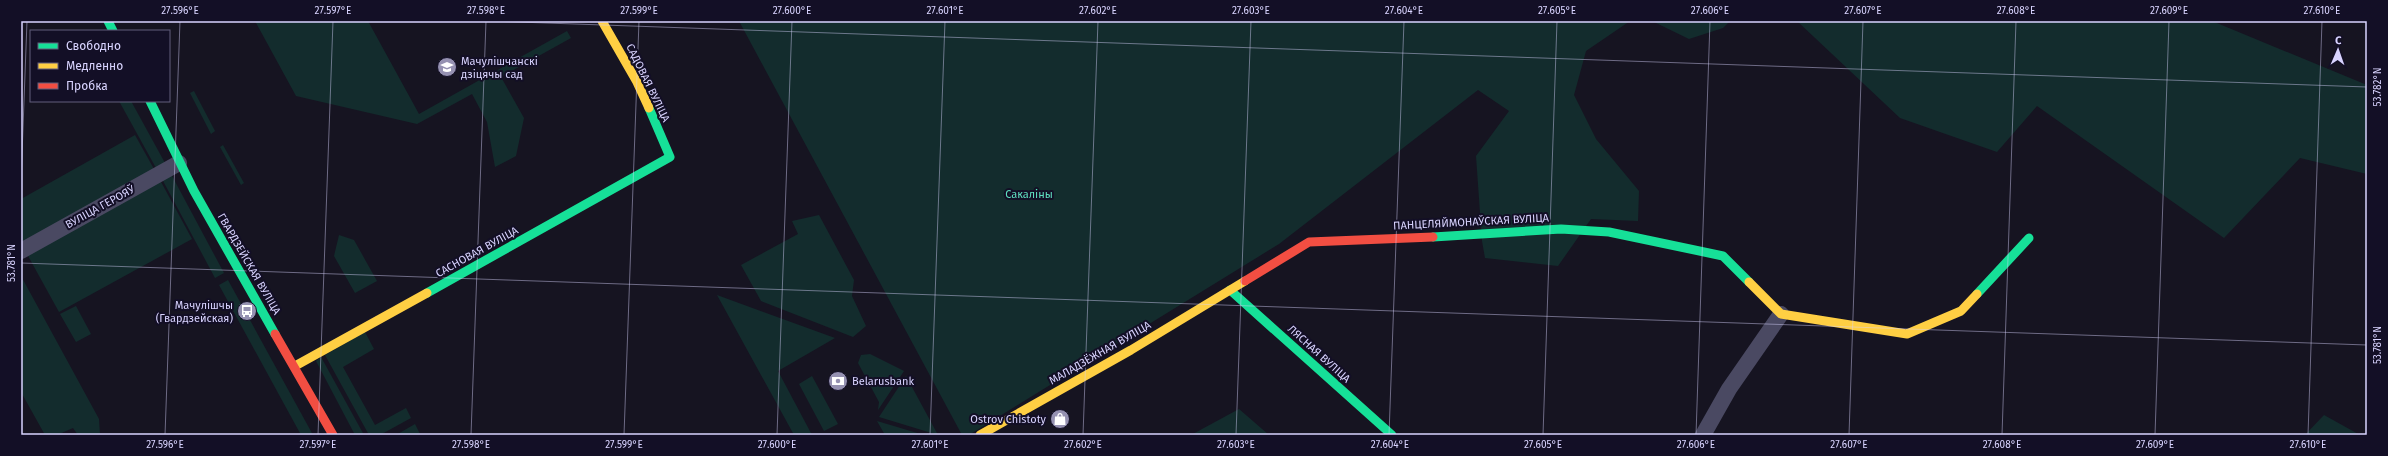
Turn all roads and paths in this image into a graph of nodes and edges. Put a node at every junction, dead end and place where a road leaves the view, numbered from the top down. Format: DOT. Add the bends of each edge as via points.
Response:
graph roads {
  1 [pos="108,21"];
  2 [pos="602,21"];
  3 [pos="112,30"];
  4 [pos="150,102"];
  5 [pos="670,157"];
  6 [pos="179,163"];
  7 [pos="2029,238"];
  8 [pos="21,250"];
  9 [pos="1230,290"];
  10 [pos="1781,314"];
  11 [pos="295,366"];
  12 [pos="333,435"];
  13 [pos="980,435"];
  14 [pos="1392,435"];
  15 [pos="1703,435"];
  1 -- 3 [label="street"];
  2 -- 5 [label="street, САДОВАЯ ВУЛІЦА" via="637,82"];
  4 -- 6 [label="street, ГВАРДЗЕЙСКАЯ ВУЛІЦА"];
  5 -- 11 [label="street, САСНОВАЯ ВУЛІЦА"];
  6 -- 8 [label="street, ВУЛІЦА ГЕРОЯЎ"];
  6 -- 11 [label="street, ГВАРДЗЕЙСКАЯ ВУЛІЦА"];
  7 -- 10 [label="street" via="1960,311 1907,334"];
  9 -- 10 [label="street, ПАНЦЕЛЯЙМОНАЎСКАЯ ВУЛІЦА" via="1309,242 1406,239 1561,229 1608,232 1723,256"];
  9 -- 13 [label="street, МАЛАДЗЁЖНАЯ ВУЛІЦА" via="1131,350"];
  9 -- 14 [label="street, ЛЯСНАЯ ВУЛІЦА"];
  10 -- 15 [label="street" via="1729,389"];
  11 -- 12 [label="street, ГВАРДЗЕЙСКАЯ ВУЛІЦА"];
}
